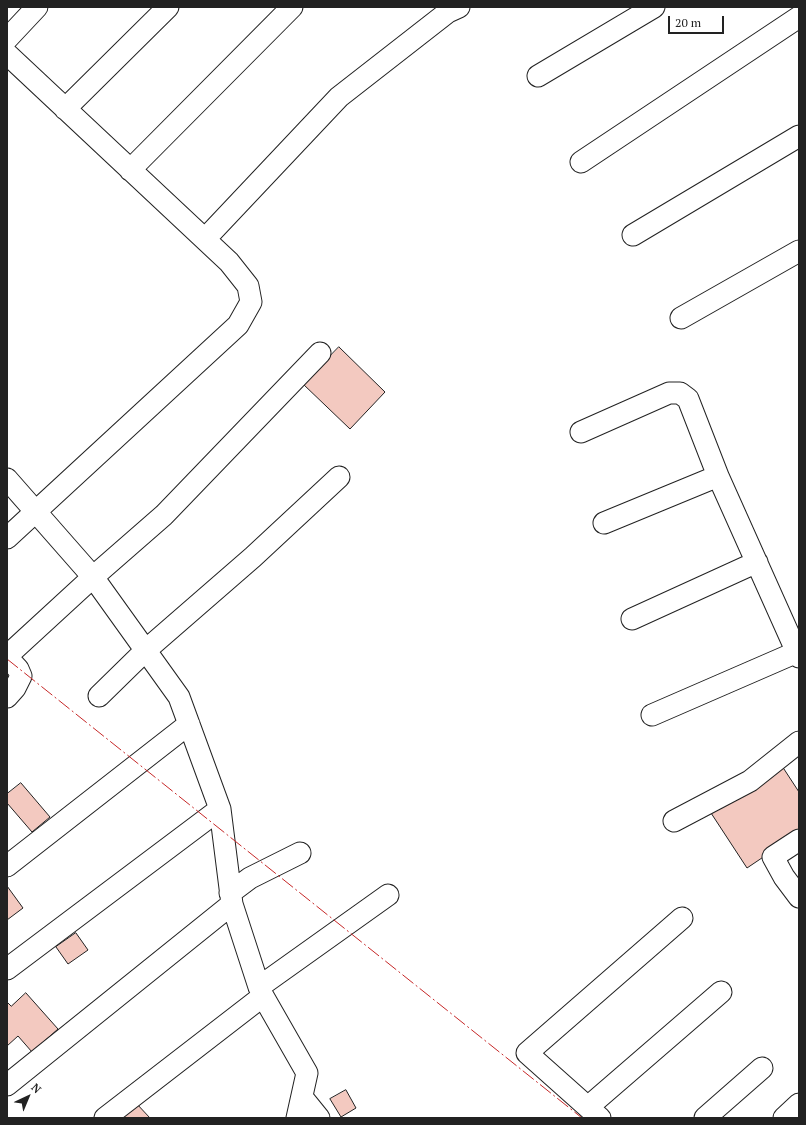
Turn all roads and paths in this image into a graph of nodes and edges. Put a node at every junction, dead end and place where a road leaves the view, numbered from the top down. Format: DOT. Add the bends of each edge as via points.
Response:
graph roads {
  1 [pos="38,7"];
  2 [pos="168,7"];
  3 [pos="292,7"];
  4 [pos="459,7"];
  5 [pos="654,7"];
  6 [pos="793,7"];
  7 [pos="799,16"];
  8 [pos="7,39"];
  9 [pos="7,54"];
  10 [pos="538,76"];
  11 [pos="66,109"];
  12 [pos="799,136"];
  13 [pos="581,162"];
  14 [pos="130,170"];
  15 [pos="633,235"];
  16 [pos="204,239"];
  17 [pos="799,251"];
  18 [pos="681,318"];
  19 [pos="320,353"];
  20 [pos="581,432"];
  21 [pos="718,476"];
  22 [pos="339,477"];
  23 [pos="7,479"];
  24 [pos="36,512"];
  25 [pos="604,523"];
  26 [pos="7,538"];
  27 [pos="757,562"];
  28 [pos="93,577"];
  29 [pos="632,619"];
  30 [pos="146,650"];
  31 [pos="798,655"];
  32 [pos="7,656"];
  33 [pos="99,696"];
  34 [pos="7,697"];
  35 [pos="652,715"];
  36 [pos="189,724"];
  37 [pos="799,742"];
  38 [pos="220,810"];
  39 [pos="674,821"];
  40 [pos="799,840"];
  41 [pos="300,853"];
  42 [pos="7,866"];
  43 [pos="388,895"];
  44 [pos="799,897"];
  45 [pos="231,898"];
  46 [pos="682,918"];
  47 [pos="7,969"];
  48 [pos="261,991"];
  49 [pos="721,992"];
  50 [pos="762,1068"];
  51 [pos="7,1086"];
  52 [pos="302,1097"];
  53 [pos="799,1104"];
  54 [pos="594,1113"];
  55 [pos="105,1118"];
  56 [pos="297,1118"];
  57 [pos="319,1118"];
  58 [pos="705,1118"];
  59 [pos="784,1118"];
  1 -- 8 [label="street"];
  2 -- 11 [label="street"];
  3 -- 14 [label="street"];
  4 -- 16 [label="street" via="448,12 339,97"];
  5 -- 10 [label="street"];
  6 -- 7 [label="street"];
  7 -- 13 [label="street"];
  9 -- 11 [label="street"];
  11 -- 14 [label="street"];
  12 -- 15 [label="street"];
  14 -- 16 [label="street"];
  16 -- 24 [label="street" via="229,262 248,286 251,302 238,325"];
  17 -- 18 [label="street"];
  19 -- 28 [label="street" via="164,515"];
  20 -- 21 [label="street" via="669,393 680,393 688,399"];
  21 -- 25 [label="street"];
  21 -- 27 [label="street"];
  22 -- 30 [label="street" via="253,557"];
  23 -- 24 [label="street"];
  24 -- 26 [label="street"];
  24 -- 28 [label="street"];
  27 -- 29 [label="street"];
  27 -- 31 [label="street"];
  28 -- 30 [label="street"];
  28 -- 32 [label="street"];
  30 -- 33 [label="street"];
  30 -- 36 [label="street" via="179,697"];
  31 -- 35 [label="street"];
  32 -- 34 [label="street" via="21,676"];
  36 -- 38 [label="street"];
  36 -- 42 [label="street"];
  37 -- 39 [label="street" via="750,781"];
  38 -- 45 [label="street"];
  38 -- 47 [label="street"];
  40 -- 44 [label="street" via="773,857"];
  41 -- 45 [label="street" via="250,878"];
  43 -- 48 [label="street"];
  45 -- 48 [label="street"];
  45 -- 51 [label="street"];
  46 -- 54 [label="street" via="527,1053"];
  48 -- 52 [label="street" via="307,1073"];
  48 -- 55 [label="street"];
  49 -- 54 [label="street"];
  50 -- 58 [label="street"];
  52 -- 56 [label="street"];
  52 -- 57 [label="street"];
  53 -- 59 [label="street"];
}
